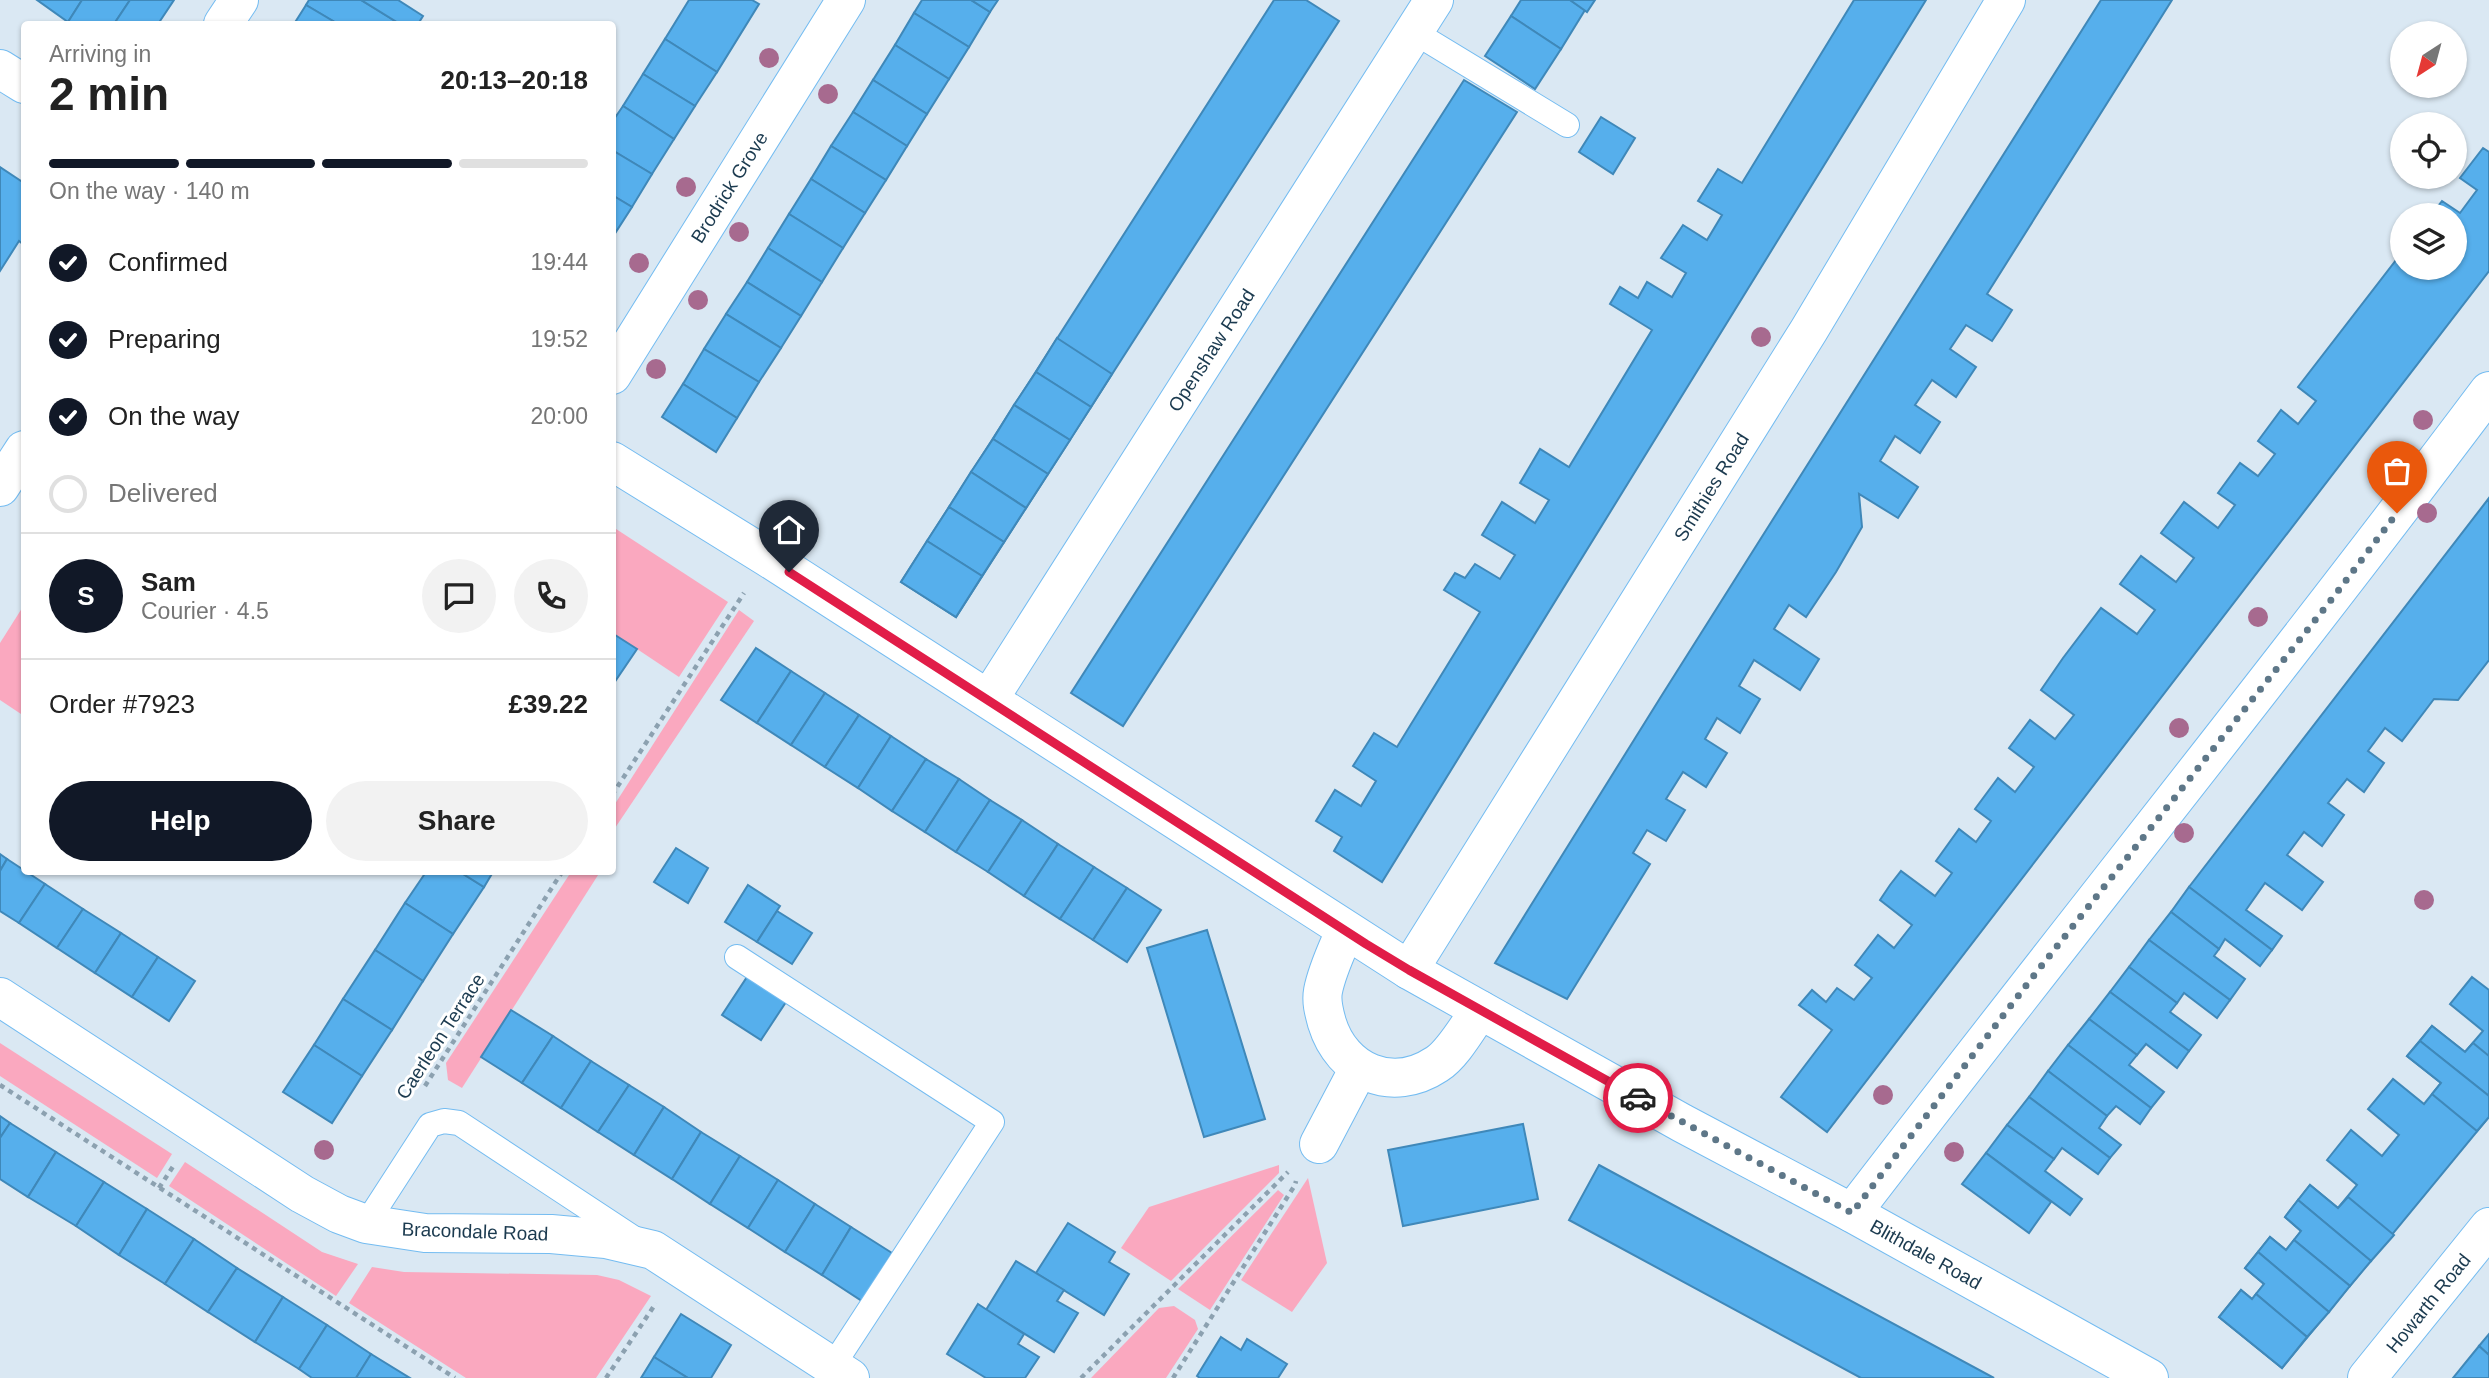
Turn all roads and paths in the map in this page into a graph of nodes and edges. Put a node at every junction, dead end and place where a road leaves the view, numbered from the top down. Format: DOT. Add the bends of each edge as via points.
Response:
graph roads {
  1 [pos="239,0"];
  2 [pos="846,0"];
  3 [pos="1434,0"];
  4 [pos="2006,0"];
  5 [pos="225,21"];
  6 [pos="1414,32"];
  7 [pos="0,69"];
  8 [pos="21,82"];
  9 [pos="1567,125"];
  10 [pos="616,369"];
  11 [pos="2489,391"];
  12 [pos="21,455"];
  13 [pos="616,463"];
  14 [pos="0,487"];
  15 [pos="767,557"];
  16 [pos="989,699"];
  17 [pos="616,788"];
  18 [pos="560,875"];
  19 [pos="1345,930"];
  20 [pos="737,957"];
  21 [pos="1409,970"];
  22 [pos="0,997"];
  23 [pos="1480,1010"];
  24 [pos="1359,1068"];
  25 [pos="0,1085"];
  26 [pos="424,1088"];
  27 [pos="1309,1153"];
  28 [pos="1852,1213"];
  29 [pos="366,1224"];
  30 [pos="2489,1227"];
  31 [pos="666,1259"];
  32 [pos="841,1372"];
  33 [pos="455,1378"];
  34 [pos="606,1378"];
  35 [pos="1081,1378"];
  36 [pos="1173,1378"];
  37 [pos="2149,1378"];
  38 [pos="2367,1378"];
  1 -- 5 [label="street"];
  2 -- 10 [label="street, Brodrick Grove"];
  3 -- 6 [label="street, Openshaw Road"];
  4 -- 21 [label="street, Smithies Road" via="1809,330"];
  6 -- 9 [label="lane"];
  6 -- 16 [label="street, Openshaw Road"];
  7 -- 8 [label="street"];
  11 -- 28 [label="street"];
  12 -- 14 [label="street"];
  13 -- 15 [label="street, Blithdale Road"];
  15 -- 16 [label="street, Blithdale Road"];
  15 -- 17 [label="path"];
  16 -- 19 [label="street, Blithdale Road"];
  18 -- 26 [label="path, Caerleon Terrace"];
  19 -- 21 [label="street, Blithdale Road"];
  19 -- 24 [label="street" via="1323,992 1322,1008 1332,1037"];
  20 -- 32 [label="lane" via="992,1122"];
  21 -- 23 [label="street, Blithdale Road"];
  22 -- 29 [label="street, Bracondale Road" via="302,1194"];
  23 -- 24 [label="street" via="1439,1063 1415,1075 1395,1078"];
  23 -- 28 [label="street, Blithdale Road"];
  24 -- 27 [label="street"];
  25 -- 33 [label="path"];
  27 -- 35 [label="path"];
  27 -- 36 [label="path" via="1296,1185"];
  28 -- 37 [label="street, Blithdale Road"];
  29 -- 31 [label="street, Bracondale Road" via="425,1233 551,1234 606,1240"];
  29 -- 31 [label="lane" via="430,1125 459,1122"];
  30 -- 38 [label="street, Howarth Road"];
  31 -- 32 [label="street, Bracondale Road"];
  31 -- 34 [label="path"];
}
